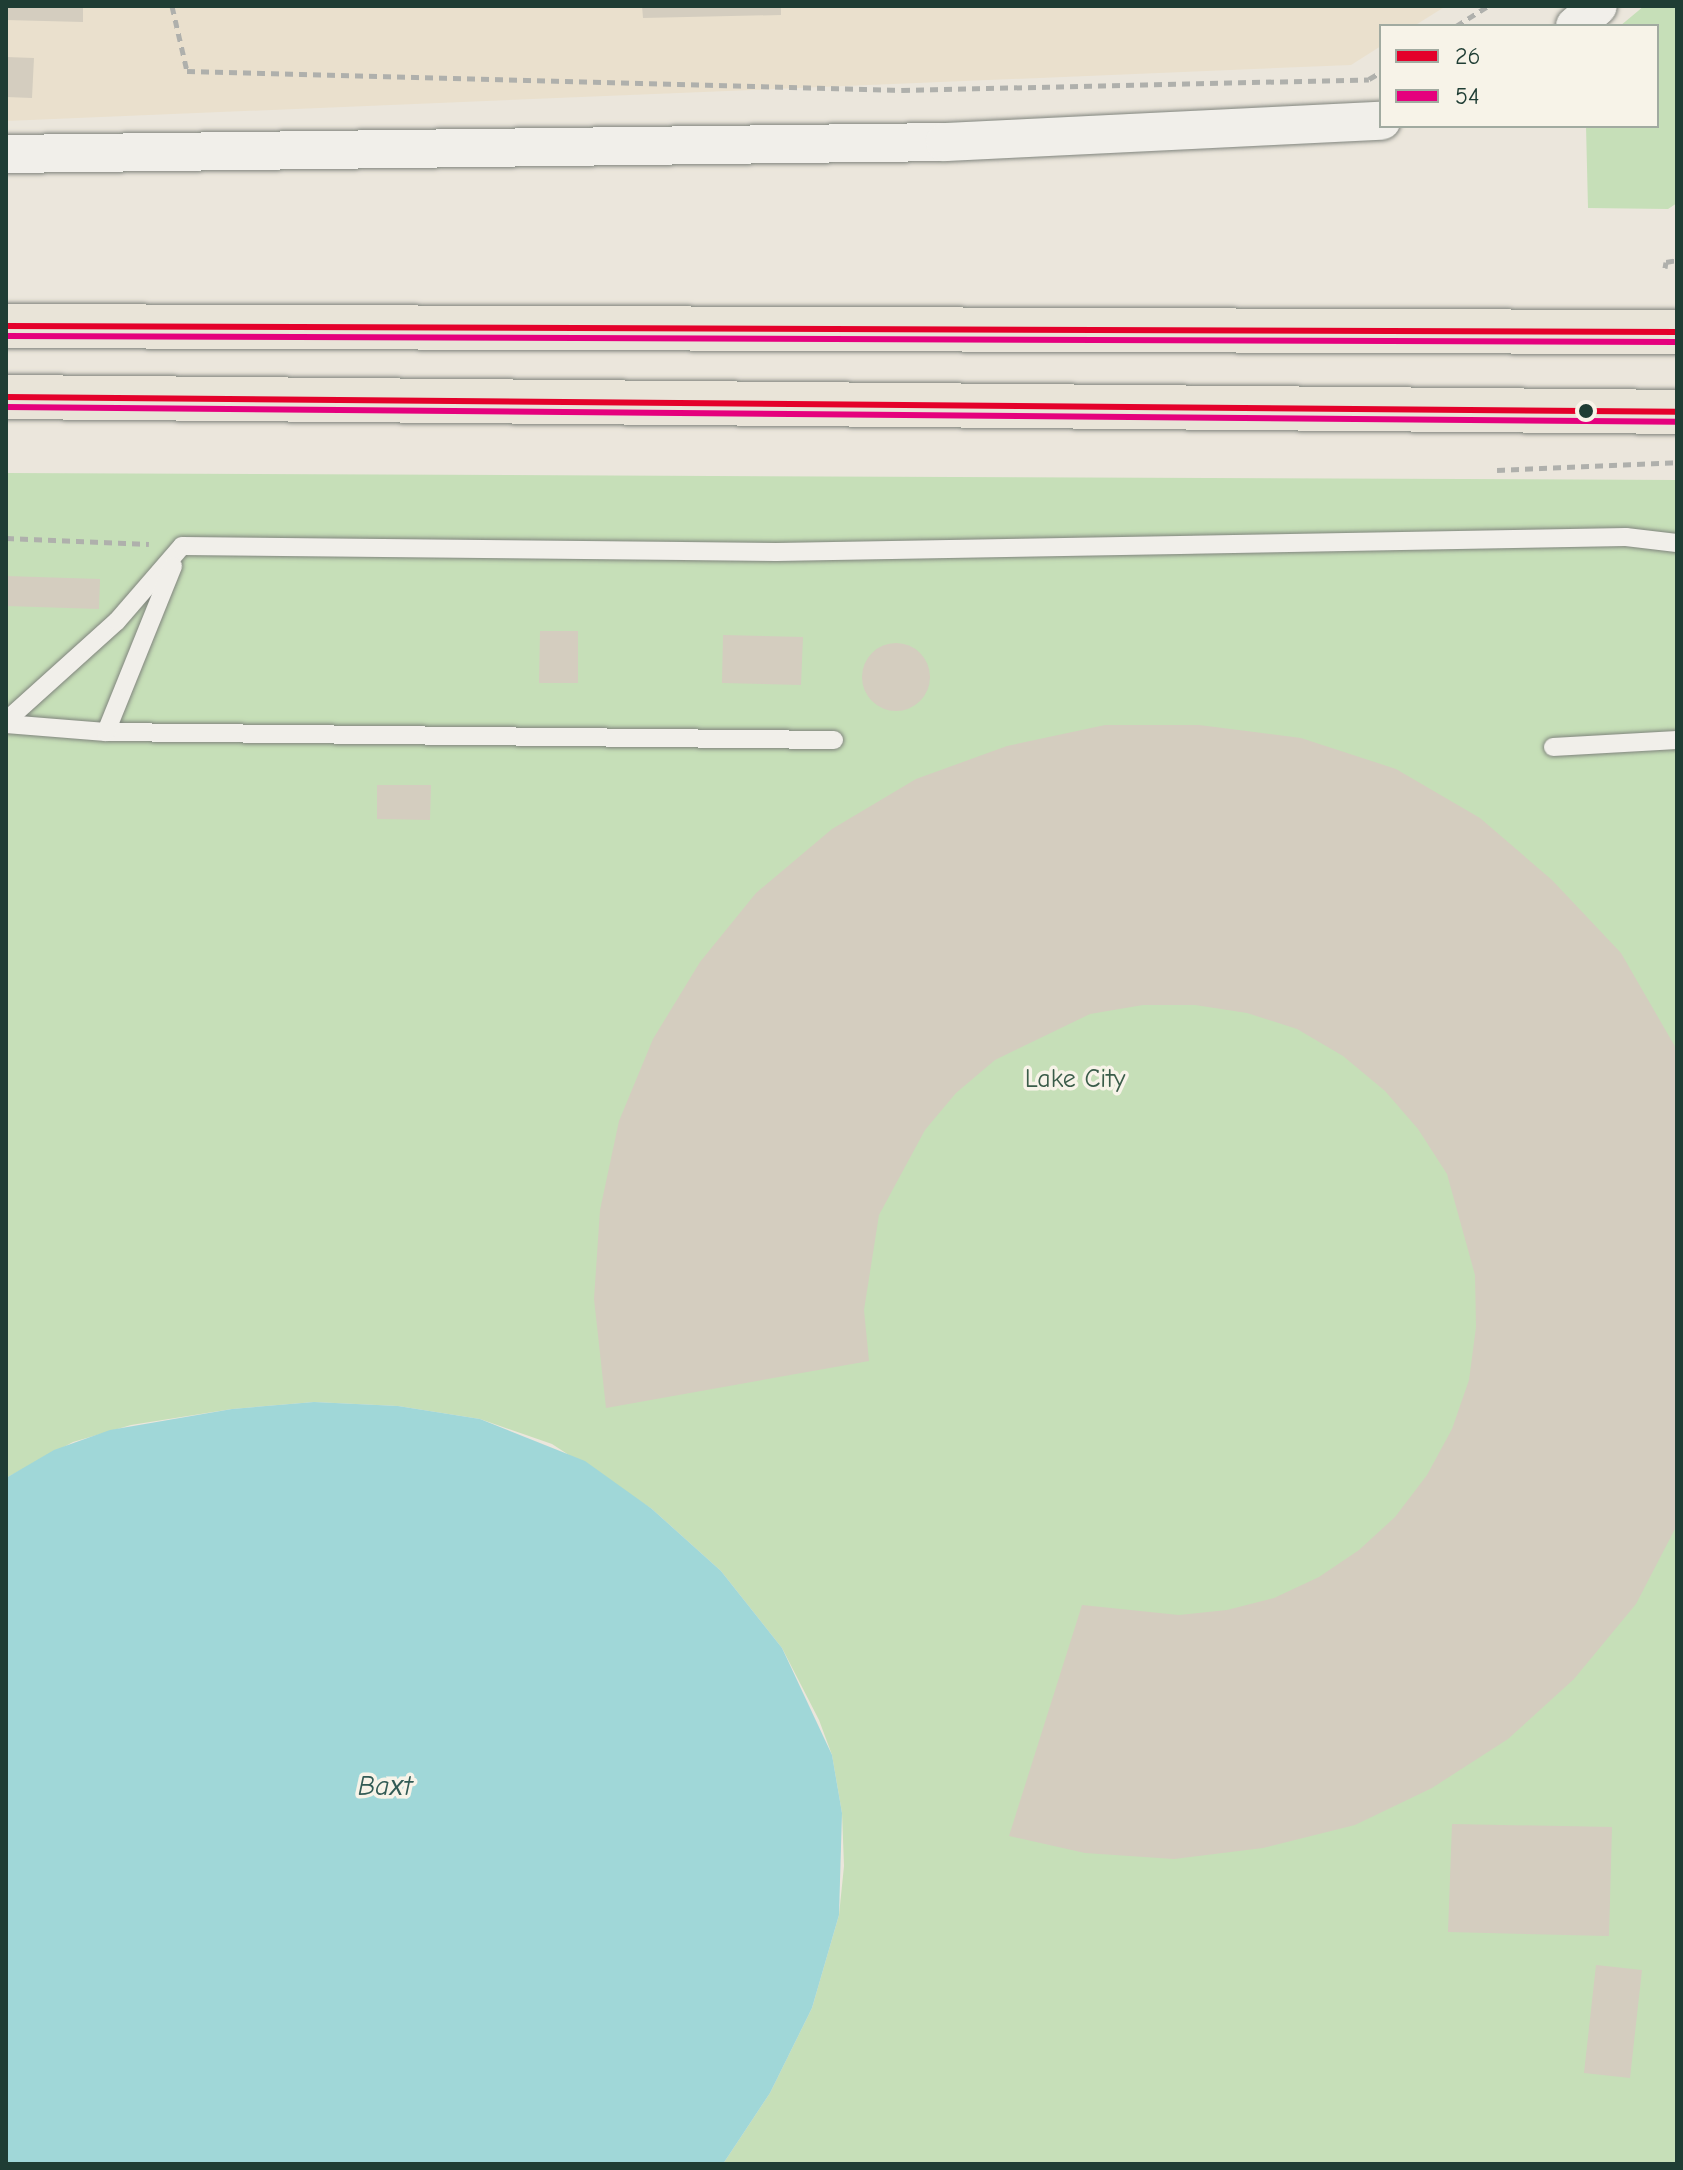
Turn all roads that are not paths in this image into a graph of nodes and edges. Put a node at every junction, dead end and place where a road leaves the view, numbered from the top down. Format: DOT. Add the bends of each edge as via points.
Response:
graph roads {
  1 [pos="1598,6"];
  2 [pos="1577,24"];
  3 [pos="1379,121"];
  4 [pos="6,154"];
  5 [pos="6,326"];
  6 [pos="1677,332"];
  7 [pos="6,397"];
  8 [pos="1677,412"];
  9 [pos="1677,543"];
  10 [pos="182,546"];
  11 [pos="6,722"];
  12 [pos="106,732"];
  13 [pos="834,740"];
  14 [pos="1677,740"];
  15 [pos="1553,747"];
  1 -- 2 [label="street"];
  3 -- 4 [label="street" via="945,142"];
  5 -- 6 [label="highway"];
  7 -- 8 [label="highway"];
  9 -- 10 [label="lane" via="1626,537 776,552"];
  10 -- 11 [label="lane" via="117,621"];
  10 -- 12 [label="lane"];
  11 -- 12 [label="lane"];
  12 -- 13 [label="lane"];
  14 -- 15 [label="lane"];
}
